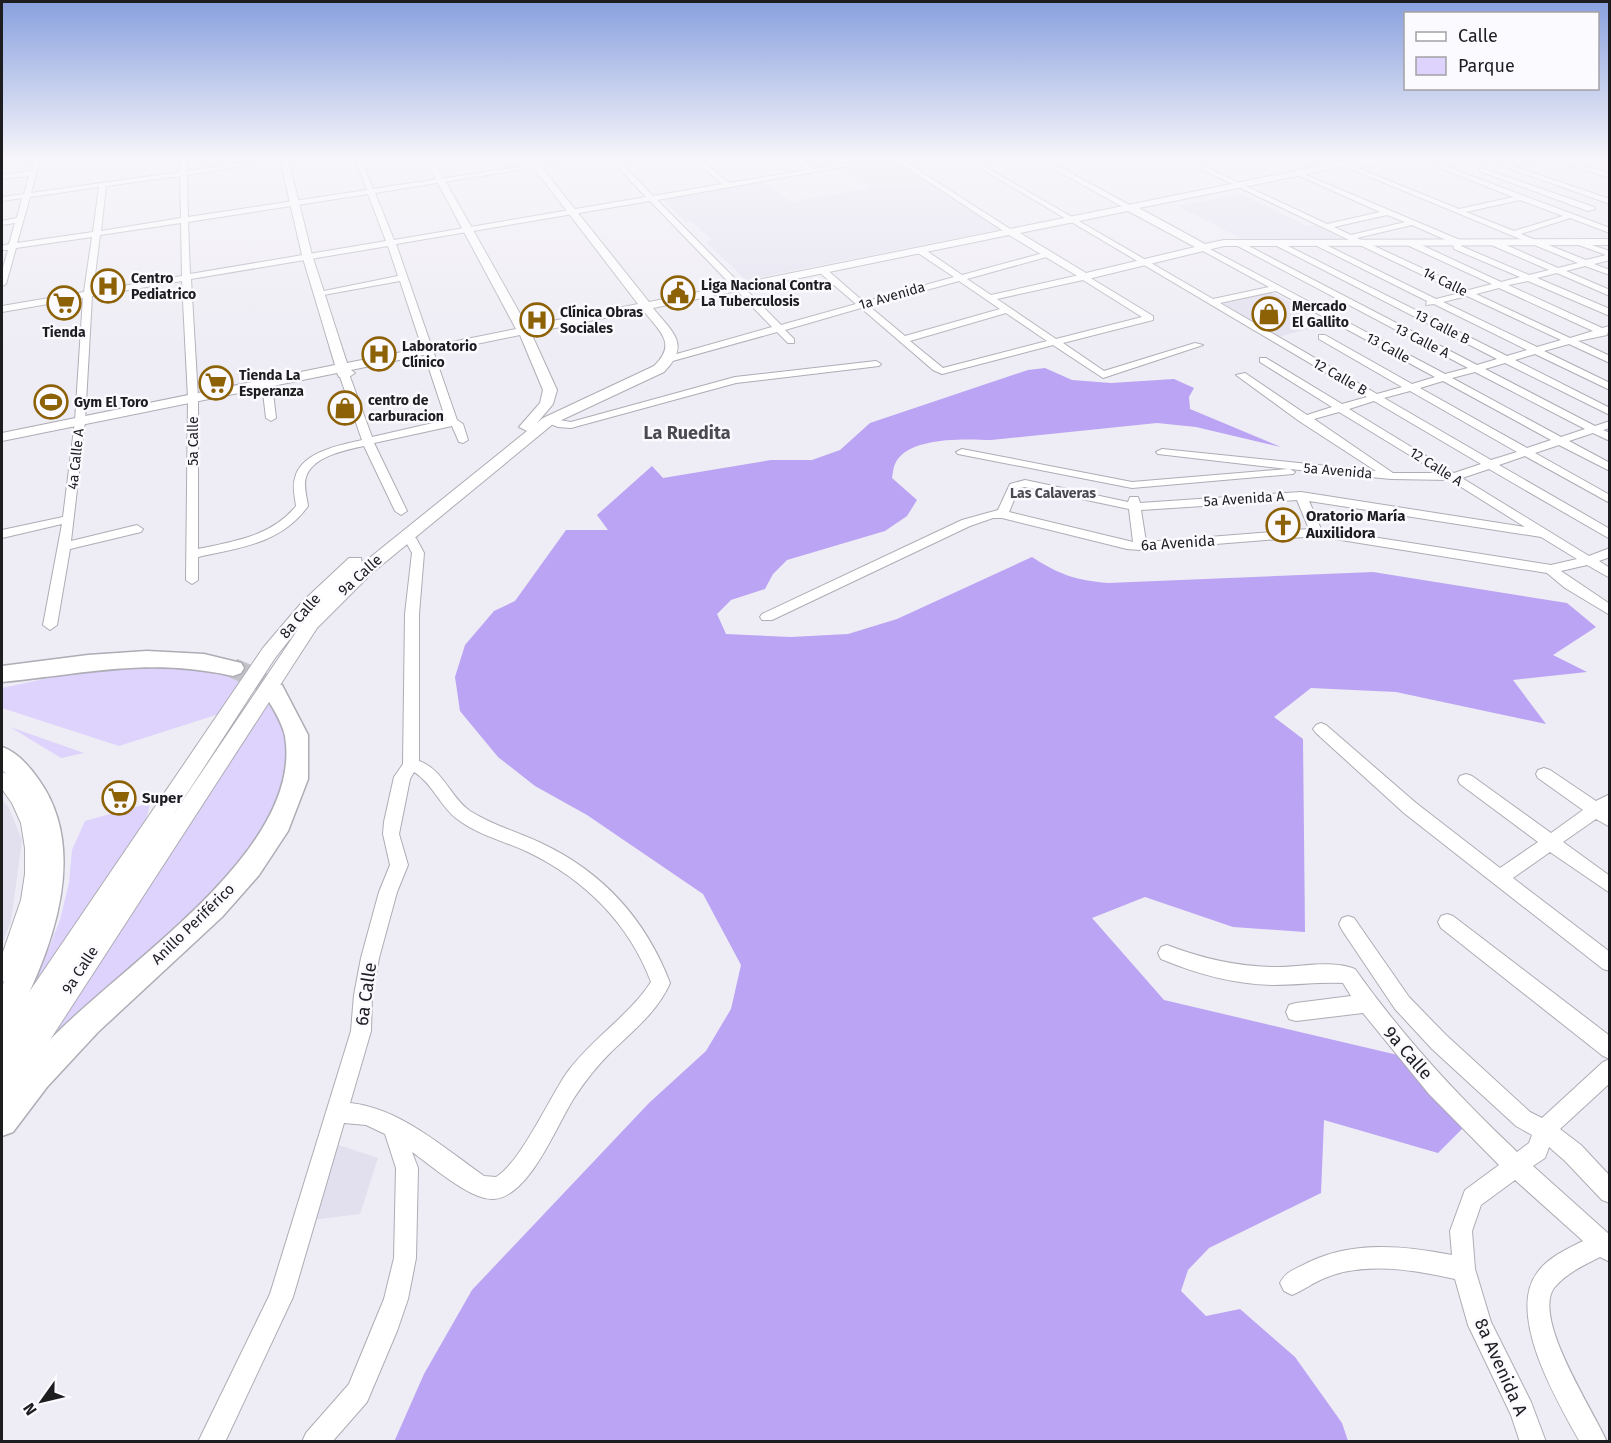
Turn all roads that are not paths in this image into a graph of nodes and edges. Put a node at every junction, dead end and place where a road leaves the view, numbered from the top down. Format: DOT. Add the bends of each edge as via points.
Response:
graph roads {
  1 [pos="17,226"];
  2 [pos="98,226"];
  3 [pos="145,226"];
  4 [pos="184,226"];
  5 [pos="300,226"];
  6 [pos="385,226"];
  7 [pos="465,226"];
  8 [pos="488,226"];
  9 [pos="583,226"];
  10 [pos="680,226"];
  11 [pos="1002,226"];
  12 [pos="1049,226"];
  13 [pos="1083,226"];
  14 [pos="1165,226"];
  15 [pos="1328,226"];
  16 [pos="1398,226"];
  17 [pos="1420,226"];
  18 [pos="1495,226"];
  19 [pos="1538,226"];
  20 [pos="467,230"];
  21 [pos="97,234"];
  22 [pos="1014,234"];
  23 [pos="1513,234"];
  24 [pos="1352,237"];
  25 [pos="1193,242"];
  26 [pos="1456,242"];
  27 [pos="1492,242"];
  28 [pos="1533,242"];
  29 [pos="1579,242"];
  30 [pos="1610,242"];
  31 [pos="391,243"];
  32 [pos="1230,243"];
  33 [pos="1275,243"];
  34 [pos="1315,243"];
  35 [pos="1364,243"];
  36 [pos="1410,243"];
  37 [pos="12,247"];
  38 [pos="2,248"];
  39 [pos="1206,249"];
  40 [pos="923,253"];
  41 [pos="1047,254"];
  42 [pos="1610,255"];
  43 [pos="308,257"];
  44 [pos="1146,263"];
  45 [pos="1586,263"];
  46 [pos="1556,270"];
  47 [pos="825,273"];
  48 [pos="1610,273"];
  49 [pos="186,277"];
  50 [pos="1084,277"];
  51 [pos="403,278"];
  52 [pos="959,278"];
  53 [pos="1527,278"];
  54 [pos="2,284"];
  55 [pos="1498,285"];
  56 [pos="1276,288"];
  57 [pos="742,290"];
  58 [pos="318,293"];
  59 [pos="1467,293"];
  60 [pos="1610,293"];
  61 [pos="88,294"];
  62 [pos="989,298"];
  63 [pos="1212,302"];
  64 [pos="1432,302"];
  65 [pos="863,305"];
  66 [pos="2,309"];
  67 [pos="648,309"];
  68 [pos="1405,309"];
  69 [pos="1006,310"];
  70 [pos="1610,313"];
  71 [pos="1375,316"];
  72 [pos="1344,324"];
  73 [pos="779,328"];
  74 [pos="1606,332"];
  75 [pos="525,334"];
  76 [pos="1322,337"];
  77 [pos="903,340"];
  78 [pos="1568,341"];
  79 [pos="791,342"];
  80 [pos="1054,343"];
  81 [pos="1197,345"];
  82 [pos="1535,350"];
  83 [pos="430,353"];
  84 [pos="669,359"];
  85 [pos="1506,359"];
  86 [pos="1263,360"];
  87 [pos="1610,360"];
  88 [pos="876,364"];
  89 [pos="1475,368"];
  90 [pos="343,371"];
  91 [pos="1241,375"];
  92 [pos="1443,378"];
  93 [pos="267,384"];
  94 [pos="1410,387"];
  95 [pos="1610,387"];
  96 [pos="193,398"];
  97 [pos="1375,398"];
  98 [pos="1340,408"];
  99 [pos="1610,412"];
  100 [pos="271,418"];
  101 [pos="1303,419"];
  102 [pos="80,421"];
  103 [pos="452,422"];
  104 [pos="548,422"];
  105 [pos="1610,424"];
  106 [pos="1593,429"];
  107 [pos="2,436"];
  108 [pos="1610,438"];
  109 [pos="464,440"];
  110 [pos="1558,441"];
  111 [pos="368,442"];
  112 [pos="962,452"];
  113 [pos="1162,452"];
  114 [pos="1525,452"];
  115 [pos="1489,464"];
  116 [pos="1287,466"];
  117 [pos="1610,468"];
  118 [pos="1391,476"];
  119 [pos="1453,477"];
  120 [pos="1132,485"];
  121 [pos="1301,496"];
  122 [pos="1610,500"];
  123 [pos="1136,507"];
  124 [pos="401,511"];
  125 [pos="1002,514"];
  126 [pos="69,519"];
  127 [pos="137,529"];
  128 [pos="1316,532"];
  129 [pos="1540,533"];
  130 [pos="2,534"];
  131 [pos="1610,535"];
  132 [pos="403,538"];
  133 [pos="1140,546"];
  134 [pos="64,547"];
  135 [pos="1610,552"];
  136 [pos="192,554"];
  137 [pos="1588,561"];
  138 [pos="1551,569"];
  139 [pos="1610,574"];
  140 [pos="192,580"];
  141 [pos="1610,611"];
  142 [pos="767,617"];
  143 [pos="50,625"];
  144 [pos="84,664"];
  145 [pos="233,668"];
  146 [pos="2,674"];
  147 [pos="2,684"];
  148 [pos="274,691"];
  149 [pos="1321,729"];
  150 [pos="2,756"];
  151 [pos="411,765"];
  152 [pos="1544,774"];
  153 [pos="2,778"];
  154 [pos="1466,780"];
  155 [pos="1605,810"];
  156 [pos="1550,842"];
  157 [pos="1500,878"];
  158 [pos="1610,886"];
  159 [pos="1447,922"];
  160 [pos="1348,924"];
  161 [pos="1167,953"];
  162 [pos="1607,957"];
  163 [pos="2,973"];
  164 [pos="1367,1003"];
  165 [pos="1296,1012"];
  166 [pos="2,1017"];
  167 [pos="1610,1049"];
  168 [pos="2,1054"];
  169 [pos="1610,1069"];
  170 [pos="2,1091"];
  171 [pos="337,1112"];
  172 [pos="2,1121"];
  173 [pos="396,1128"];
  174 [pos="1544,1130"];
  175 [pos="1515,1166"];
  176 [pos="1610,1192"];
  177 [pos="1606,1247"];
  178 [pos="1464,1269"];
  179 [pos="1292,1283"];
  180 [pos="212,1442"];
  181 [pos="315,1442"];
  182 [pos="1533,1442"];
  183 [pos="1594,1442"];
  1 -- 37 [label="street"];
  2 -- 21 [label="street, 4a Calle A"];
  3 -- 21 [label="street"];
  4 -- 49 [label="street, 5a Calle"];
  5 -- 43 [label="main road"];
  6 -- 31 [label="street"];
  7 -- 20 [label="main road, 8a Calle"];
  8 -- 20 [label="street"];
  9 -- 67 [label="main road"];
  10 -- 57 [label="street"];
  11 -- 22 [label="street"];
  12 -- 22 [label="main road"];
  13 -- 44 [label="street, 12 Calle B"];
  14 -- 25 [label="main road, 13 Calle"];
  15 -- 24 [label="street, 14 Calle"];
  16 -- 24 [label="street"];
  17 -- 26 [label="street"];
  18 -- 23 [label="street"];
  19 -- 23 [label="street"];
  20 -- 31 [label="street"];
  20 -- 75 [label="main road, 8a Calle"];
  21 -- 37 [label="street"];
  21 -- 61 [label="street, 4a Calle A"];
  22 -- 40 [label="main road"];
  22 -- 41 [label="main road"];
  23 -- 28 [label="street"];
  24 -- 35 [label="street, 14 Calle"];
  25 -- 32 [label="main road"];
  25 -- 39 [label="main road, 13 Calle"];
  26 -- 27 [label="main road"];
  26 -- 36 [label="main road"];
  26 -- 53 [label="street" via="1457,247"];
  27 -- 28 [label="main road"];
  27 -- 46 [label="street"];
  28 -- 29 [label="main road"];
  28 -- 45 [label="street"];
  29 -- 30 [label="main road"];
  29 -- 42 [label="street"];
  31 -- 43 [label="street"];
  31 -- 51 [label="street"];
  32 -- 33 [label="main road"];
  32 -- 39 [label="main road"];
  32 -- 71 [label="street, 13 Calle A"];
  33 -- 34 [label="main road"];
  33 -- 68 [label="street, 13 Calle B"];
  34 -- 35 [label="main road"];
  34 -- 64 [label="street"];
  35 -- 36 [label="main road"];
  35 -- 59 [label="street, 14 Calle"];
  36 -- 55 [label="street"];
  37 -- 38 [label="street"];
  37 -- 54 [label="street"];
  39 -- 44 [label="main road"];
  39 -- 56 [label="street, 13 Calle"];
  40 -- 47 [label="main road"];
  40 -- 52 [label="street"];
  41 -- 50 [label="main road"];
  41 -- 52 [label="street, 1a Avenida"];
  42 -- 45 [label="street"];
  43 -- 49 [label="street"];
  43 -- 58 [label="main road"];
  44 -- 50 [label="main road"];
  44 -- 63 [label="street, 12 Calle B"];
  45 -- 46 [label="street"];
  45 -- 48 [label="street"];
  46 -- 53 [label="street"];
  46 -- 60 [label="street"];
  47 -- 57 [label="main road"];
  47 -- 65 [label="street"];
  49 -- 61 [label="street"];
  49 -- 96 [label="street, 5a Calle"];
  50 -- 62 [label="street"];
  50 -- 80 [label="street" via="1150,318"];
  51 -- 58 [label="street"];
  51 -- 83 [label="street"];
  52 -- 62 [label="street"];
  52 -- 65 [label="street, 1a Avenida"];
  53 -- 55 [label="street"];
  53 -- 70 [label="street"];
  55 -- 59 [label="street"];
  55 -- 74 [label="street"];
  56 -- 63 [label="street"];
  56 -- 72 [label="street, 13 Calle"];
  57 -- 67 [label="main road"];
  57 -- 73 [label="street"];
  58 -- 90 [label="main road"];
  59 -- 64 [label="street"];
  59 -- 78 [label="street, 14 Calle"];
  61 -- 66 [label="street"];
  61 -- 102 [label="street, 4a Calle A"];
  62 -- 69 [label="street"];
  63 -- 97 [label="street, 12 Calle B"];
  64 -- 68 [label="street"];
  64 -- 82 [label="street"];
  65 -- 73 [label="street, 1a Avenida"];
  65 -- 77 [label="street"];
  67 -- 75 [label="main road"];
  67 -- 84 [label="main road" via="671,338 673,349"];
  68 -- 71 [label="street"];
  68 -- 85 [label="street, 13 Calle B"];
  69 -- 77 [label="street"];
  69 -- 80 [label="street"];
  71 -- 72 [label="street"];
  71 -- 89 [label="street, 13 Calle A"];
  72 -- 92 [label="street, 13 Calle"];
  73 -- 79 [label="street"];
  73 -- 84 [label="street, 1a Avenida"];
  74 -- 78 [label="street"];
  75 -- 83 [label="main road"];
  75 -- 168 [label="main road, 8a Calle" via="550,390 542,411 320,591 296,617"];
  76 -- 94 [label="street"];
  77 -- 80 [label="street" via="942,370"];
  78 -- 82 [label="street"];
  78 -- 87 [label="street, 14 Calle"];
  80 -- 81 [label="street" via="1103,375"];
  82 -- 85 [label="street"];
  82 -- 95 [label="street"];
  83 -- 90 [label="main road"];
  83 -- 103 [label="street"];
  84 -- 104 [label="main road, 9a Calle" via="647,376"];
  85 -- 89 [label="street"];
  85 -- 99 [label="street, 13 Calle B"];
  86 -- 98 [label="street, 12 Calle A"];
  88 -- 104 [label="street" via="735,380 571,425"];
  89 -- 92 [label="street"];
  89 -- 106 [label="street, 13 Calle A"];
  90 -- 93 [label="main road"];
  90 -- 111 [label="street"];
  91 -- 101 [label="street"];
  92 -- 94 [label="street"];
  92 -- 110 [label="street, 13 Calle"];
  93 -- 96 [label="main road"];
  93 -- 100 [label="street"];
  94 -- 97 [label="street"];
  94 -- 114 [label="street"];
  96 -- 102 [label="main road"];
  96 -- 136 [label="street, 5a Calle"];
  97 -- 98 [label="street"];
  97 -- 115 [label="street, 12 Calle B"];
  98 -- 101 [label="street"];
  98 -- 119 [label="street, 12 Calle A"];
  101 -- 118 [label="street"];
  102 -- 107 [label="main road"];
  102 -- 126 [label="street, 4a Calle A"];
  103 -- 109 [label="street" via="458,424"];
  103 -- 111 [label="street"];
  104 -- 132 [label="main road, 9a Calle"];
  105 -- 106 [label="street, 5a Avenida"];
  106 -- 108 [label="street, 13 Calle A"];
  106 -- 110 [label="street, 5a Avenida"];
  110 -- 114 [label="street, 5a Avenida"];
  110 -- 117 [label="street, 13 Calle"];
  111 -- 124 [label="street"];
  111 -- 136 [label="street" via="322,456 302,471 303,506 287,525 270,534"];
  112 -- 120 [label="street, 5a Avenida"];
  113 -- 116 [label="street"];
  114 -- 115 [label="street, 5a Avenida"];
  114 -- 122 [label="street"];
  115 -- 119 [label="street, 5a Avenida"];
  115 -- 131 [label="street, 12 Calle B"];
  116 -- 118 [label="street, 5a Avenida"];
  116 -- 120 [label="street, 5a Avenida" via="1289,472"];
  118 -- 119 [label="street, 5a Avenida"];
  119 -- 129 [label="street, 12 Calle A"];
  120 -- 123 [label="street"];
  121 -- 123 [label="street, 5a Avenida A"];
  121 -- 128 [label="street"];
  121 -- 129 [label="street, 5a Avenida A"];
  123 -- 125 [label="street, 5a Avenida A" via="1018,484"];
  123 -- 133 [label="street"];
  125 -- 133 [label="street, 6a Avenida"];
  125 -- 142 [label="street, 6a Avenida" via="966,523"];
  126 -- 130 [label="street"];
  126 -- 134 [label="street, 4a Calle A"];
  127 -- 134 [label="street"];
  128 -- 133 [label="street, 6a Avenida"];
  128 -- 138 [label="street, 6a Avenida"];
  129 -- 137 [label="street, 12 Calle A"];
  132 -- 151 [label="street, 6a Calle" via="412,541 418,553 412,614"];
  132 -- 170 [label="main road, 9a Calle" via="311,624"];
  134 -- 143 [label="street, 4a Calle A"];
  135 -- 137 [label="street, 6a Avenida"];
  136 -- 140 [label="street, 5a Calle"];
  137 -- 138 [label="street, 6a Avenida"];
  137 -- 139 [label="street, 12 Calle A"];
  138 -- 141 [label="street"];
  144 -- 145 [label="highway" via="171,657"];
  144 -- 146 [label="highway"];
  144 -- 147 [label="highway"];
  148 -- 172 [label="highway, Anillo Periférico" via="288,708 300,752 287,808 272,837 223,898 59,1049"];
  149 -- 157 [label="street" via="1410,808"];
  150 -- 166 [label="highway" via="19,769 42,804 51,836 53,868 44,915"];
  151 -- 171 [label="street, 6a Calle" via="402,777 391,834 399,865 370,958 361,1031"];
  151 -- 173 [label="street" via="431,774 446,800 476,824 545,853 582,875 616,904 647,948 662,983 635,1018 607,1041 585,1067 519,1172 504,1187 492,1190 479,1185"];
  152 -- 155 [label="street"];
  153 -- 163 [label="street" via="25,816 36,862 28,909"];
  154 -- 156 [label="street"];
  155 -- 156 [label="street"];
  156 -- 157 [label="street"];
  156 -- 158 [label="street"];
  157 -- 162 [label="street"];
  159 -- 167 [label="street"];
  160 -- 174 [label="street" via="1402,1003 1438,1042 1523,1119"];
  161 -- 164 [label="street, 9a Calle" via="1200,967 1228,973 1345,974"];
  164 -- 165 [label="street"];
  164 -- 175 [label="street, 9a Calle" via="1408,1056"];
  169 -- 174 [label="street, 8a Avenida A"];
  171 -- 173 [label="street" via="366,1115"];
  171 -- 180 [label="street, 6a Calle" via="281,1297"];
  173 -- 181 [label="street" via="407,1168 405,1258 396,1299 358,1393"];
  174 -- 175 [label="street, 8a Avenida A" via="1537,1150"];
  174 -- 176 [label="street" via="1573,1153"];
  175 -- 177 [label="street, 9a Calle"];
  175 -- 178 [label="street, 8a Avenida A" via="1473,1198 1461,1231"];
  177 -- 183 [label="street" via="1571,1258 1543,1284 1538,1300 1555,1369"];
  178 -- 179 [label="street" via="1418,1259 1357,1259 1326,1265"];
  178 -- 182 [label="street, 8a Avenida A" via="1479,1325 1522,1411"];
}
